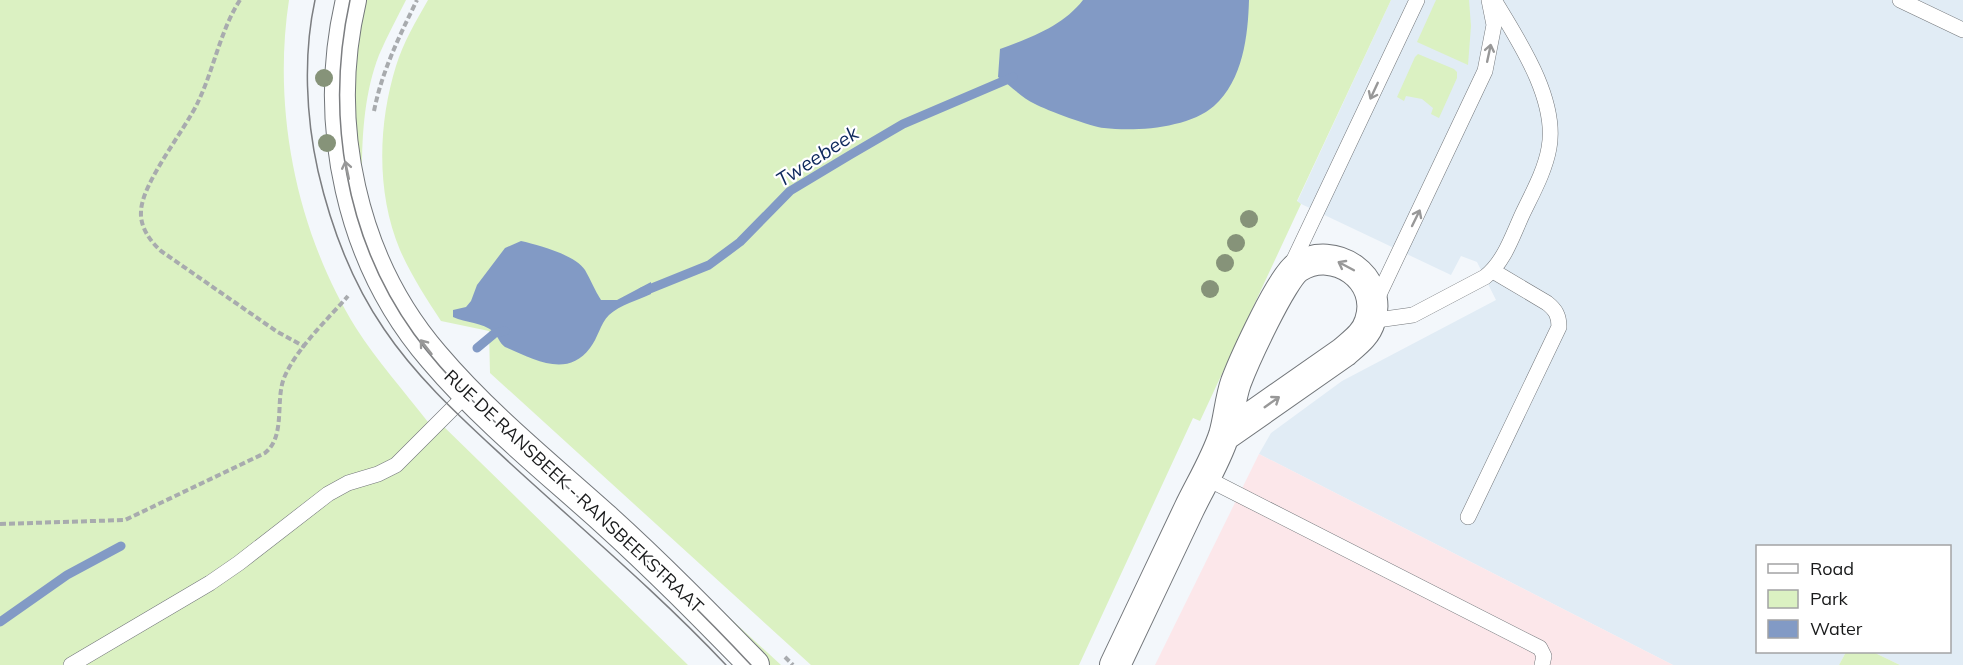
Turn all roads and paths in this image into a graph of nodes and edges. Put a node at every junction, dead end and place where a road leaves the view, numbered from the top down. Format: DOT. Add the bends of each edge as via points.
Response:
graph roads {
  1 [pos="240,0"];
  2 [pos="351,0"];
  3 [pos="417,0"];
  4 [pos="1417,0"];
  5 [pos="1489,0"];
  6 [pos="1494,0"];
  7 [pos="1900,0"];
  8 [pos="1963,30"];
  9 [pos="373,121"];
  10 [pos="1493,271"];
  11 [pos="1283,282"];
  12 [pos="348,296"];
  13 [pos="1371,315"];
  14 [pos="305,347"];
  15 [pos="467,394"];
  16 [pos="1224,435"];
  17 [pos="1204,477"];
  18 [pos="1468,517"];
  19 [pos="0,524"];
  20 [pos="784,657"];
  21 [pos="71,665"];
  22 [pos="753,665"];
  23 [pos="793,665"];
  24 [pos="1115,665"];
  25 [pos="1542,665"];
  1 -- 14 [label="path" via="198,102 150,183 142,201 141,220 161,251"];
  15 -- 2 [label="street, RUE DE RANSBEEK - RANSBEEKSTRAAT, one-way" via="415,334 391,295 373,258 354,202 344,157 340,105 344,33"];
  3 -- 9 [label="path" via="388,60"];
  4 -- 11 [label="lane, one-way"];
  13 -- 5 [label="lane, one-way" via="1485,71 1494,25"];
  6 -- 10 [label="lane" via="1539,82 1550,138 1541,174"];
  7 -- 8 [label="lane"];
  10 -- 13 [label="lane" via="1413,315"];
  10 -- 18 [label="lane" via="1555,309 1559,327"];
  13 -- 11 [label="street, one-way" via="1371,294 1364,279 1350,266 1333,260 1314,260 1296,268"];
  11 -- 16 [label="street" via="1236,382"];
  12 -- 14 [label="path"];
  16 -- 13 [label="street, one-way" via="1344,352 1362,336"];
  14 -- 19 [label="path" via="284,379 275,440 265,453 125,520"];
  15 -- 21 [label="lane" via="396,465 328,494 239,564"];
  15 -- 22 [label="street, RUE DE RANSBEEK - RANSBEEKSTRAAT" via="626,538"];
  16 -- 17 [label="street"];
  17 -- 24 [label="street"];
  17 -- 25 [label="lane" via="1540,648 1544,656"];
  20 -- 23 [label="path"];
}
